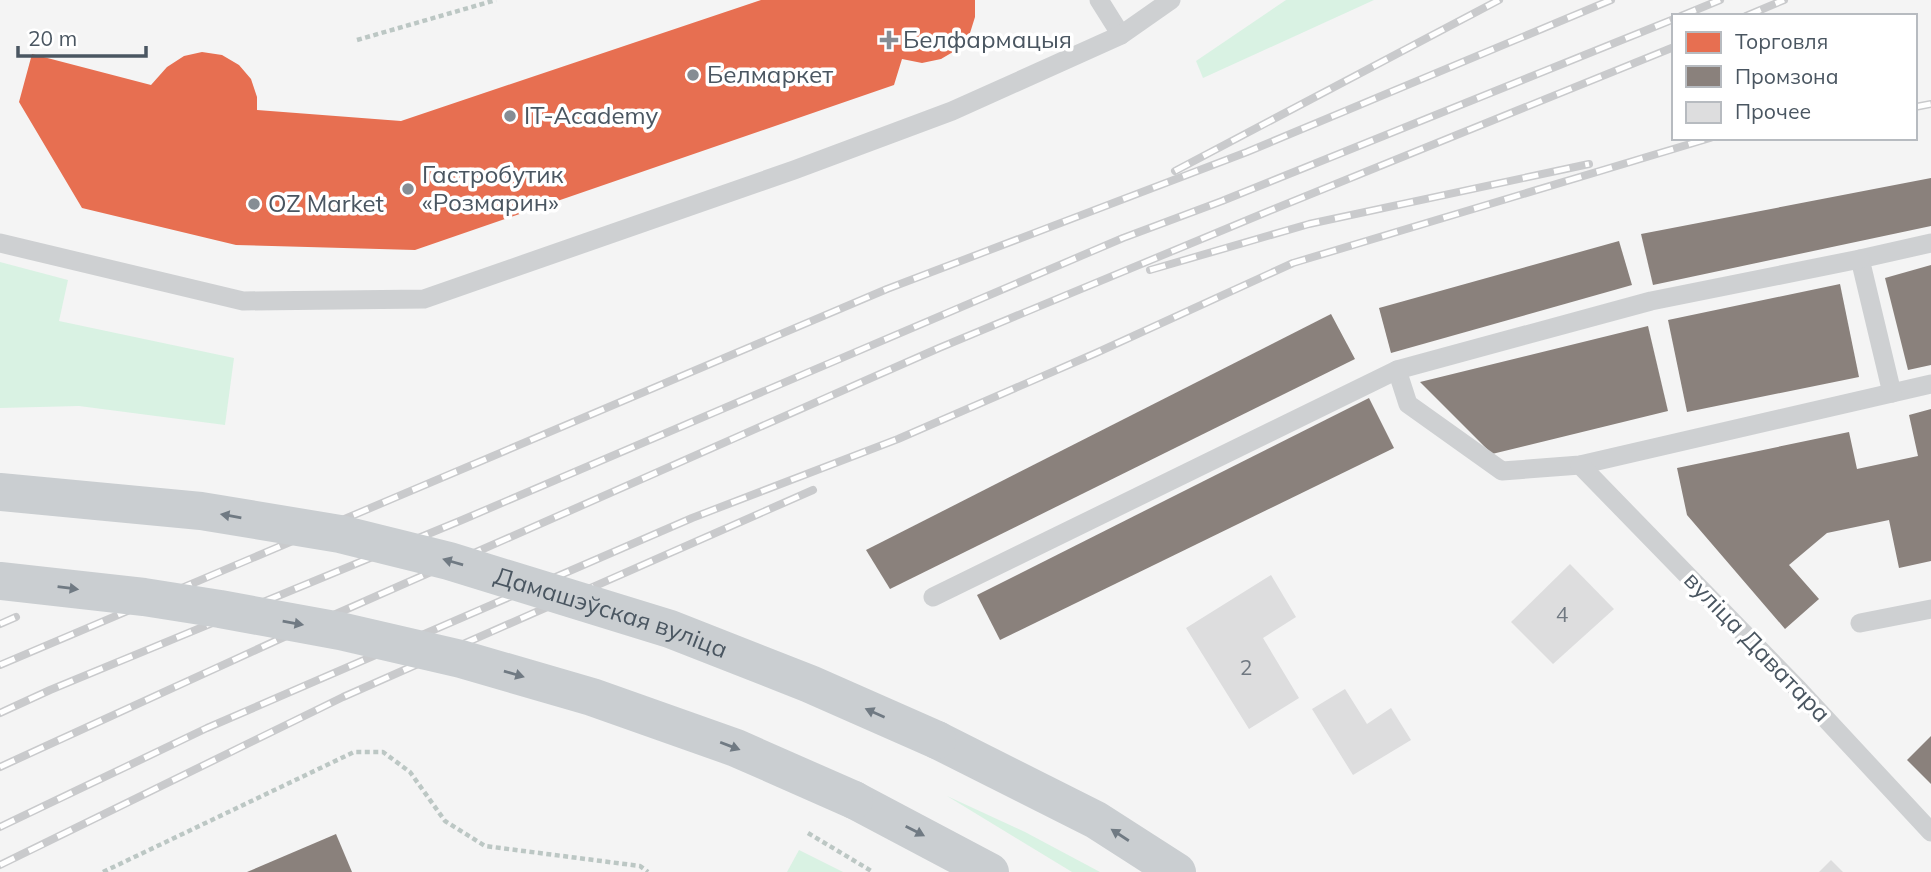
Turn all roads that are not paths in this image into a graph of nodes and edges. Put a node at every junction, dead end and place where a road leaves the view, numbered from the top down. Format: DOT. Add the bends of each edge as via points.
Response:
graph roads {
  1 [pos="1099,0"];
  2 [pos="1171,0"];
  3 [pos="1121,35"];
  4 [pos="0,243"];
  5 [pos="1931,243"];
  6 [pos="1860,258"];
  7 [pos="1397,370"];
  8 [pos="1931,384"];
  9 [pos="1892,393"];
  10 [pos="1580,465"];
  11 [pos="0,492"];
  12 [pos="0,581"];
  13 [pos="933,597"];
  14 [pos="1931,609"];
  15 [pos="1860,623"];
  16 [pos="1931,832"];
  17 [pos="990,872"];
  18 [pos="1177,872"];
  1 -- 3 [label="lane"];
  2 -- 3 [label="lane"];
  3 -- 4 [label="lane" via="916,125 424,299 243,301"];
  5 -- 6 [label="lane"];
  6 -- 7 [label="lane" via="1651,302"];
  6 -- 9 [label="lane"];
  7 -- 10 [label="lane" via="1408,404 1502,471"];
  7 -- 13 [label="lane"];
  8 -- 9 [label="lane"];
  9 -- 10 [label="lane"];
  10 -- 16 [label="lane, вуліца Даватара"];
  18 -- 11 [label="main road, Дамашэўская вуліца, one-way, bridge" via="1097,820 937,740 670,629 449,561 340,534 201,510"];
  12 -- 17 [label="main road, one-way, bridge" via="144,597 340,631 592,696 736,748 854,800"];
  14 -- 15 [label="lane"];
}
